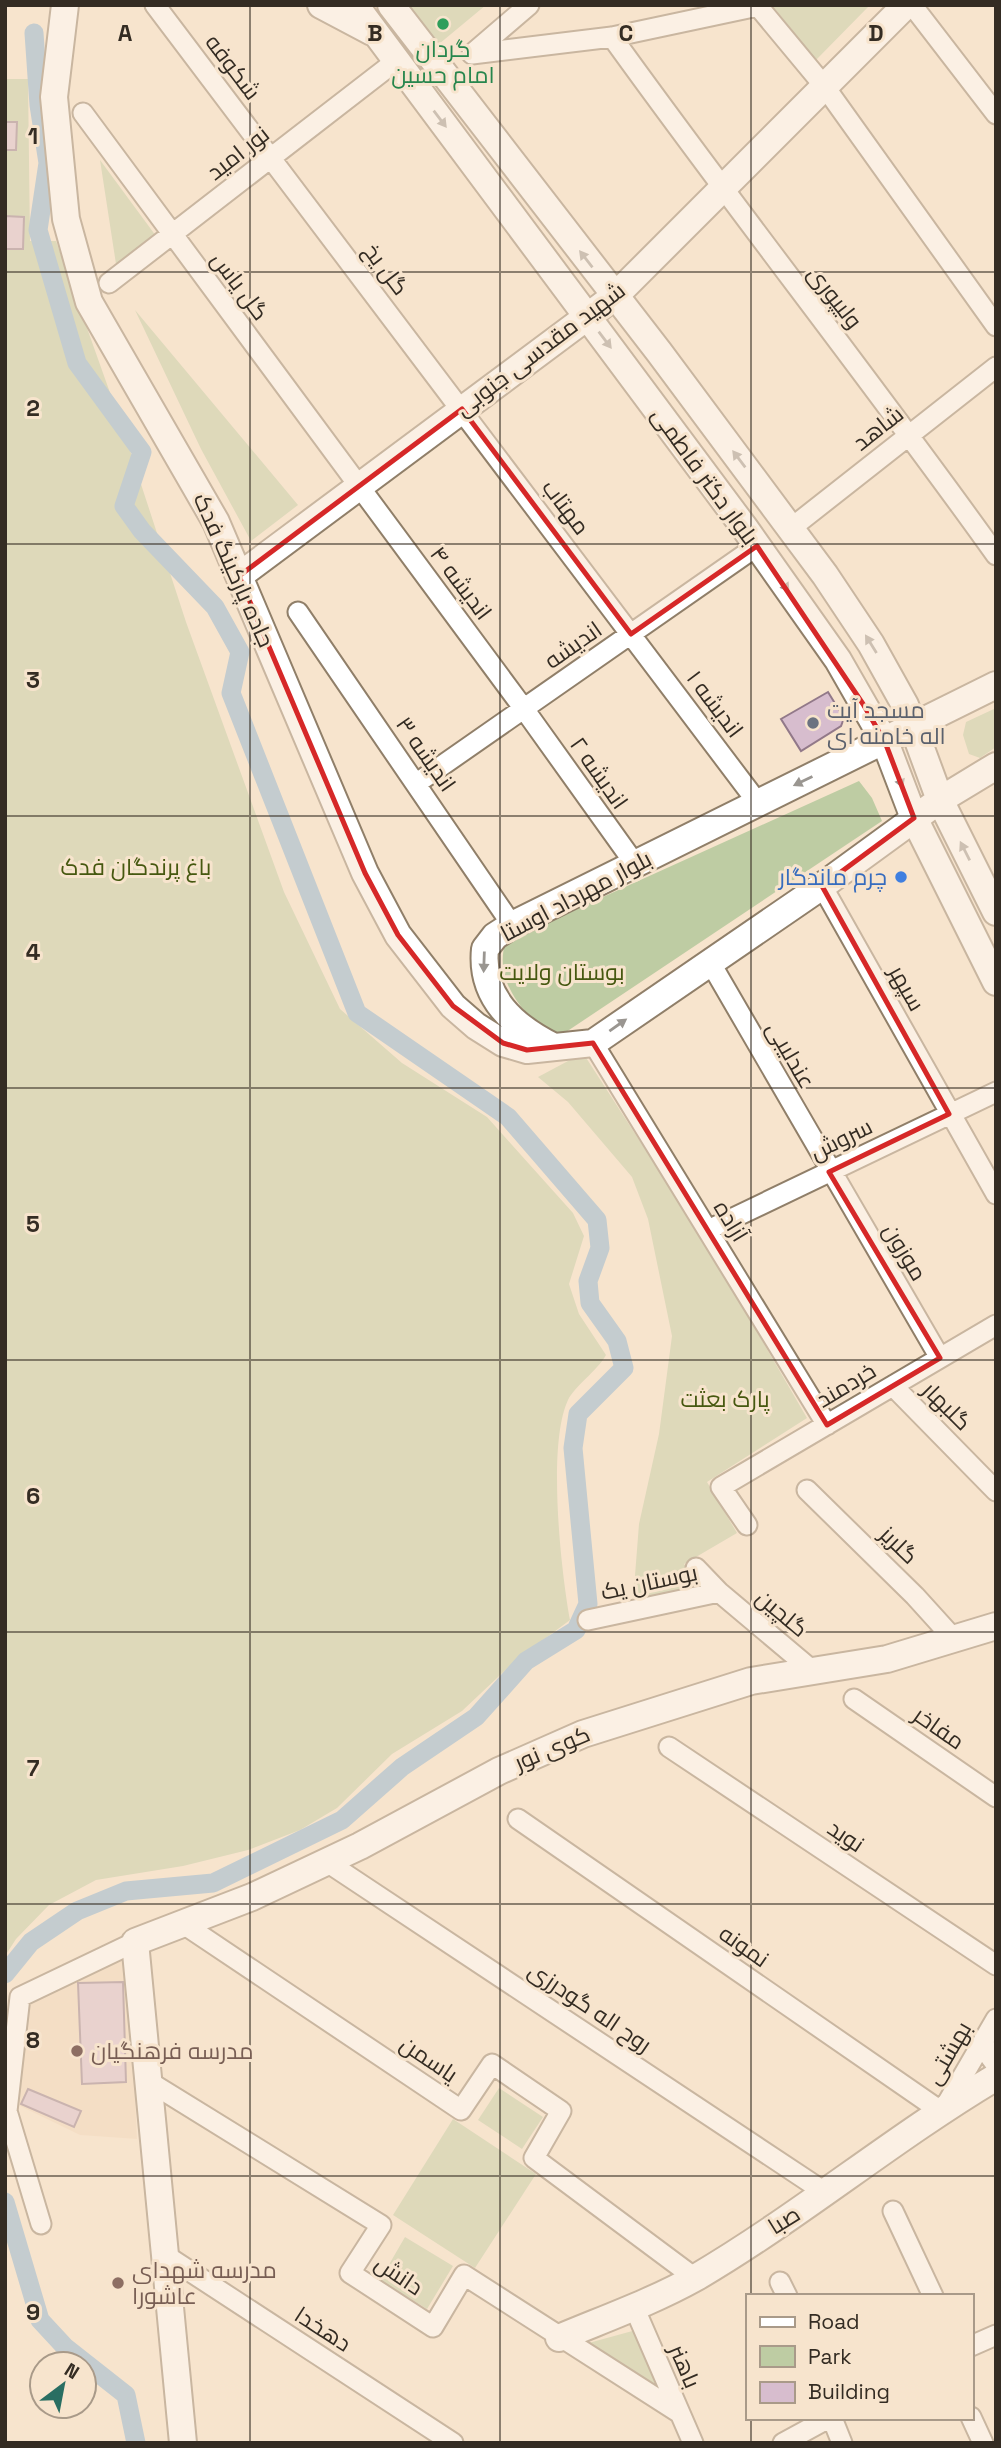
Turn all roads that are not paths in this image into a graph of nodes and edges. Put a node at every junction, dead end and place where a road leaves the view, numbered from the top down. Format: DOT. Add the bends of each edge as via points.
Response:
graph roads {
  1 [pos="65,5"];
  2 [pos="155,5"];
  3 [pos="321,5"];
  4 [pos="355,5"];
  5 [pos="391,5"];
  6 [pos="529,5"];
  7 [pos="906,5"];
  8 [pos="912,5"];
  9 [pos="758,6"];
  10 [pos="377,35"];
  11 [pos="611,37"];
  12 [pos="396,61"];
  13 [pos="825,87"];
  14 [pos="83,113"];
  15 [pos="996,114"];
  16 [pos="272,158"];
  17 [pos="721,189"];
  18 [pos="172,236"];
  19 [pos="109,283"];
  20 [pos="615,296"];
  21 [pos="587,315"];
  22 [pos="996,326"];
  23 [pos="996,367"];
  24 [pos="462,409"];
  25 [pos="910,435"];
  26 [pos="359,486"];
  27 [pos="790,528"];
  28 [pos="757,547"];
  29 [pos="996,555"];
  30 [pos="239,576"];
  31 [pos="298,612"];
  32 [pos="632,634"];
  33 [pos="996,685"];
  34 [pos="524,709"];
  35 [pos="914,726"];
  36 [pos="885,742"];
  37 [pos="996,766"];
  38 [pos="417,783"];
  39 [pos="940,800"];
  40 [pos="758,803"];
  41 [pos="914,818"];
  42 [pos="635,864"];
  43 [pos="822,886"];
  44 [pos="996,912"];
  45 [pos="512,925"];
  46 [pos="710,962"];
  47 [pos="996,982"];
  48 [pos="593,1043"];
  49 [pos="556,1048"];
  50 [pos="996,1092"];
  51 [pos="948,1114"];
  52 [pos="829,1172"];
  53 [pos="996,1194"];
  54 [pos="708,1230"];
  55 [pos="996,1325"];
  56 [pos="940,1358"];
  57 [pos="893,1386"];
  58 [pos="827,1425"];
  59 [pos="807,1490"];
  60 [pos="996,1491"];
  61 [pos="747,1525"];
  62 [pos="696,1567"];
  63 [pos="719,1592"];
  64 [pos="588,1620"];
  65 [pos="996,1626"];
  66 [pos="954,1639"];
  67 [pos="813,1671"];
  68 [pos="854,1699"];
  69 [pos="669,1747"];
  70 [pos="996,1797"];
  71 [pos="518,1819"];
  72 [pos="327,1862"];
  73 [pos="182,1923"];
  74 [pos="135,1942"];
  75 [pos="996,1965"];
  76 [pos="996,2019"];
  77 [pos="984,2038"];
  78 [pos="996,2065"];
  79 [pos="996,2077"];
  80 [pos="148,2081"];
  81 [pos="942,2112"];
  82 [pos="826,2193"];
  83 [pos="893,2211"];
  84 [pos="41,2224"];
  85 [pos="165,2255"];
  86 [pos="695,2278"];
  87 [pos="932,2294"];
  88 [pos="634,2307"];
  89 [pos="996,2335"];
  90 [pos="559,2338"];
  91 [pos="973,2345"];
  92 [pos="678,2412"];
  93 [pos="827,2420"];
  94 [pos="832,2420"];
  95 [pos="972,2420"];
  96 [pos="184,2442"];
  97 [pos="453,2443"];
  98 [pos="693,2443"];
  99 [pos="783,2443"];
  100 [pos="842,2443"];
  101 [pos="983,2443"];
  1 -- 30 [label="street, جاده پارکینگ فدک" via="54,97 66,219 89,302 216,522"];
  2 -- 16 [label="street, شکوفه"];
  3 -- 10 [label="street"];
  4 -- 10 [label="street, بلوار دکتر فاطمی"];
  20 -- 5 [label="street, بلوار دکتر فاطمی, one-way"];
  6 -- 11 [label="street" via="472,54"];
  7 -- 13 [label="street, شهید مقدسی جنوبی"];
  8 -- 15 [label="street"];
  9 -- 11 [label="street"];
  9 -- 13 [label="street"];
  10 -- 12 [label="street, بلوار دکتر فاطمی"];
  11 -- 17 [label="street, ولیپوری"];
  12 -- 16 [label="street, نور امید"];
  12 -- 21 [label="street, بلوار دکتر فاطمی, one-way"];
  13 -- 17 [label="street, شهید مقدسی جنوبی"];
  13 -- 22 [label="street"];
  14 -- 18 [label="street, گل یاس"];
  16 -- 18 [label="street, نور امید"];
  16 -- 24 [label="street, گل یخ"];
  17 -- 20 [label="street, شهید مقدسی جنوبی"];
  17 -- 25 [label="street, ولیپوری"];
  18 -- 19 [label="street, نور امید"];
  18 -- 26 [label="street, گل یاس"];
  20 -- 21 [label="street, شهید مقدسی جنوبی"];
  27 -- 20 [label="street, بلوار دکتر فاطمی, one-way"];
  21 -- 24 [label="street, شهید مقدسی جنوبی"];
  21 -- 28 [label="street, بلوار دکتر فاطمی, one-way"];
  23 -- 25 [label="street, شاهد"];
  24 -- 26 [label="street, شهید مقدسی جنوبی"];
  24 -- 32 [label="street, مهتاب"];
  25 -- 27 [label="street, شاهد"];
  25 -- 29 [label="street, ولیپوری"];
  26 -- 30 [label="street, شهید مقدسی جنوبی"];
  26 -- 34 [label="street, اندیشه ۴"];
  35 -- 27 [label="street, بلوار دکتر فاطمی, one-way" via="871,644"];
  28 -- 32 [label="street, اندیشه"];
  28 -- 36 [label="street, بلوار دکتر فاطمی, one-way" via="838,660"];
  30 -- 49 [label="street, جاده پارکینگ فدک" via="365,873 398,935 453,1006 476,1026 503,1044 527,1050"];
  31 -- 38 [label="street, اندیشه ۳"];
  32 -- 34 [label="street, اندیشه"];
  32 -- 40 [label="street, اندیشه ۱"];
  33 -- 35 [label="street, بلوار مهرداد اوستا"];
  34 -- 38 [label="street, اندیشه"];
  34 -- 42 [label="street, اندیشه ۲"];
  35 -- 36 [label="street, بلوار مهرداد اوستا"];
  35 -- 39 [label="street, بلوار دکتر فاطمی"];
  36 -- 40 [label="street, بلوار مهرداد اوستا, one-way"];
  36 -- 41 [label="street, بلوار دکتر فاطمی, one-way"];
  37 -- 39 [label="street"];
  38 -- 45 [label="street, اندیشه ۳"];
  39 -- 41 [label="street"];
  44 -- 39 [label="street, بلوار دکتر فاطمی, one-way"];
  40 -- 42 [label="street, بلوار مهرداد اوستا"];
  41 -- 43 [label="street"];
  41 -- 47 [label="street, بلوار دکتر فاطمی"];
  42 -- 45 [label="street, بلوار مهرداد اوستا"];
  43 -- 46 [label="street"];
  43 -- 51 [label="street, سپهر"];
  45 -- 49 [label="street, بلوار مهرداد اوستا, one-way" via="485,949 485,980 513,1021"];
  48 -- 46 [label="street, one-way"];
  46 -- 52 [label="street, عندلیبی"];
  48 -- 49 [label="street"];
  48 -- 54 [label="street, آزاده"];
  50 -- 51 [label="street, سروش"];
  51 -- 52 [label="street, سروش"];
  51 -- 53 [label="street, سپهر"];
  52 -- 54 [label="street, سروش"];
  52 -- 56 [label="street, موزون"];
  54 -- 58 [label="street, آزاده"];
  55 -- 56 [label="street, خردمند"];
  56 -- 57 [label="street, خردمند"];
  57 -- 58 [label="street, خردمند"];
  57 -- 60 [label="street, گلبهار"];
  58 -- 61 [label="street, خردمند" via="721,1487"];
  59 -- 66 [label="street, گلریز"];
  62 -- 63 [label="street, گلچین"];
  63 -- 64 [label="street, بوستان یک"];
  63 -- 67 [label="street, گلچین"];
  65 -- 66 [label="street, کوی نور"];
  66 -- 67 [label="street, کوی نور" via="887,1659"];
  67 -- 72 [label="street, کوی نور" via="751,1681 583,1734 499,1771"];
  68 -- 70 [label="street, مفاخر"];
  69 -- 75 [label="street, نوید"];
  71 -- 81 [label="street, نمونه"];
  72 -- 73 [label="street, کوی نور"];
  72 -- 82 [label="street, روح اله گودرزی"];
  73 -- 74 [label="street, کوی نور"];
  73 -- 86 [label="street, یاسمن" via="461,2110 492,2064 561,2111 534,2158"];
  74 -- 80 [label="street"];
  74 -- 84 [label="street" via="20,1997 7,2111"];
  76 -- 77 [label="street, بهشتی"];
  77 -- 78 [label="street" via="985,2050"];
  77 -- 81 [label="street, بهشتی"];
  79 -- 81 [label="street, صبا"];
  80 -- 85 [label="street"];
  80 -- 90 [label="street, دانش" via="381,2225 350,2273 433,2328 464,2275"];
  81 -- 82 [label="street, صبا"];
  82 -- 86 [label="street, صبا"];
  83 -- 87 [label="street"];
  85 -- 96 [label="street"];
  85 -- 97 [label="street, دهخدا"];
  86 -- 88 [label="street, صبا"];
  88 -- 90 [label="street, صبا"];
  88 -- 92 [label="street, باهنر"];
  89 -- 91 [label="street"];
  90 -- 92 [label="street, دانش"];
  92 -- 98 [label="street, باهنر"];
  93 -- 99 [label="street"];
  94 -- 100 [label="street"];
  95 -- 101 [label="street"];
}
